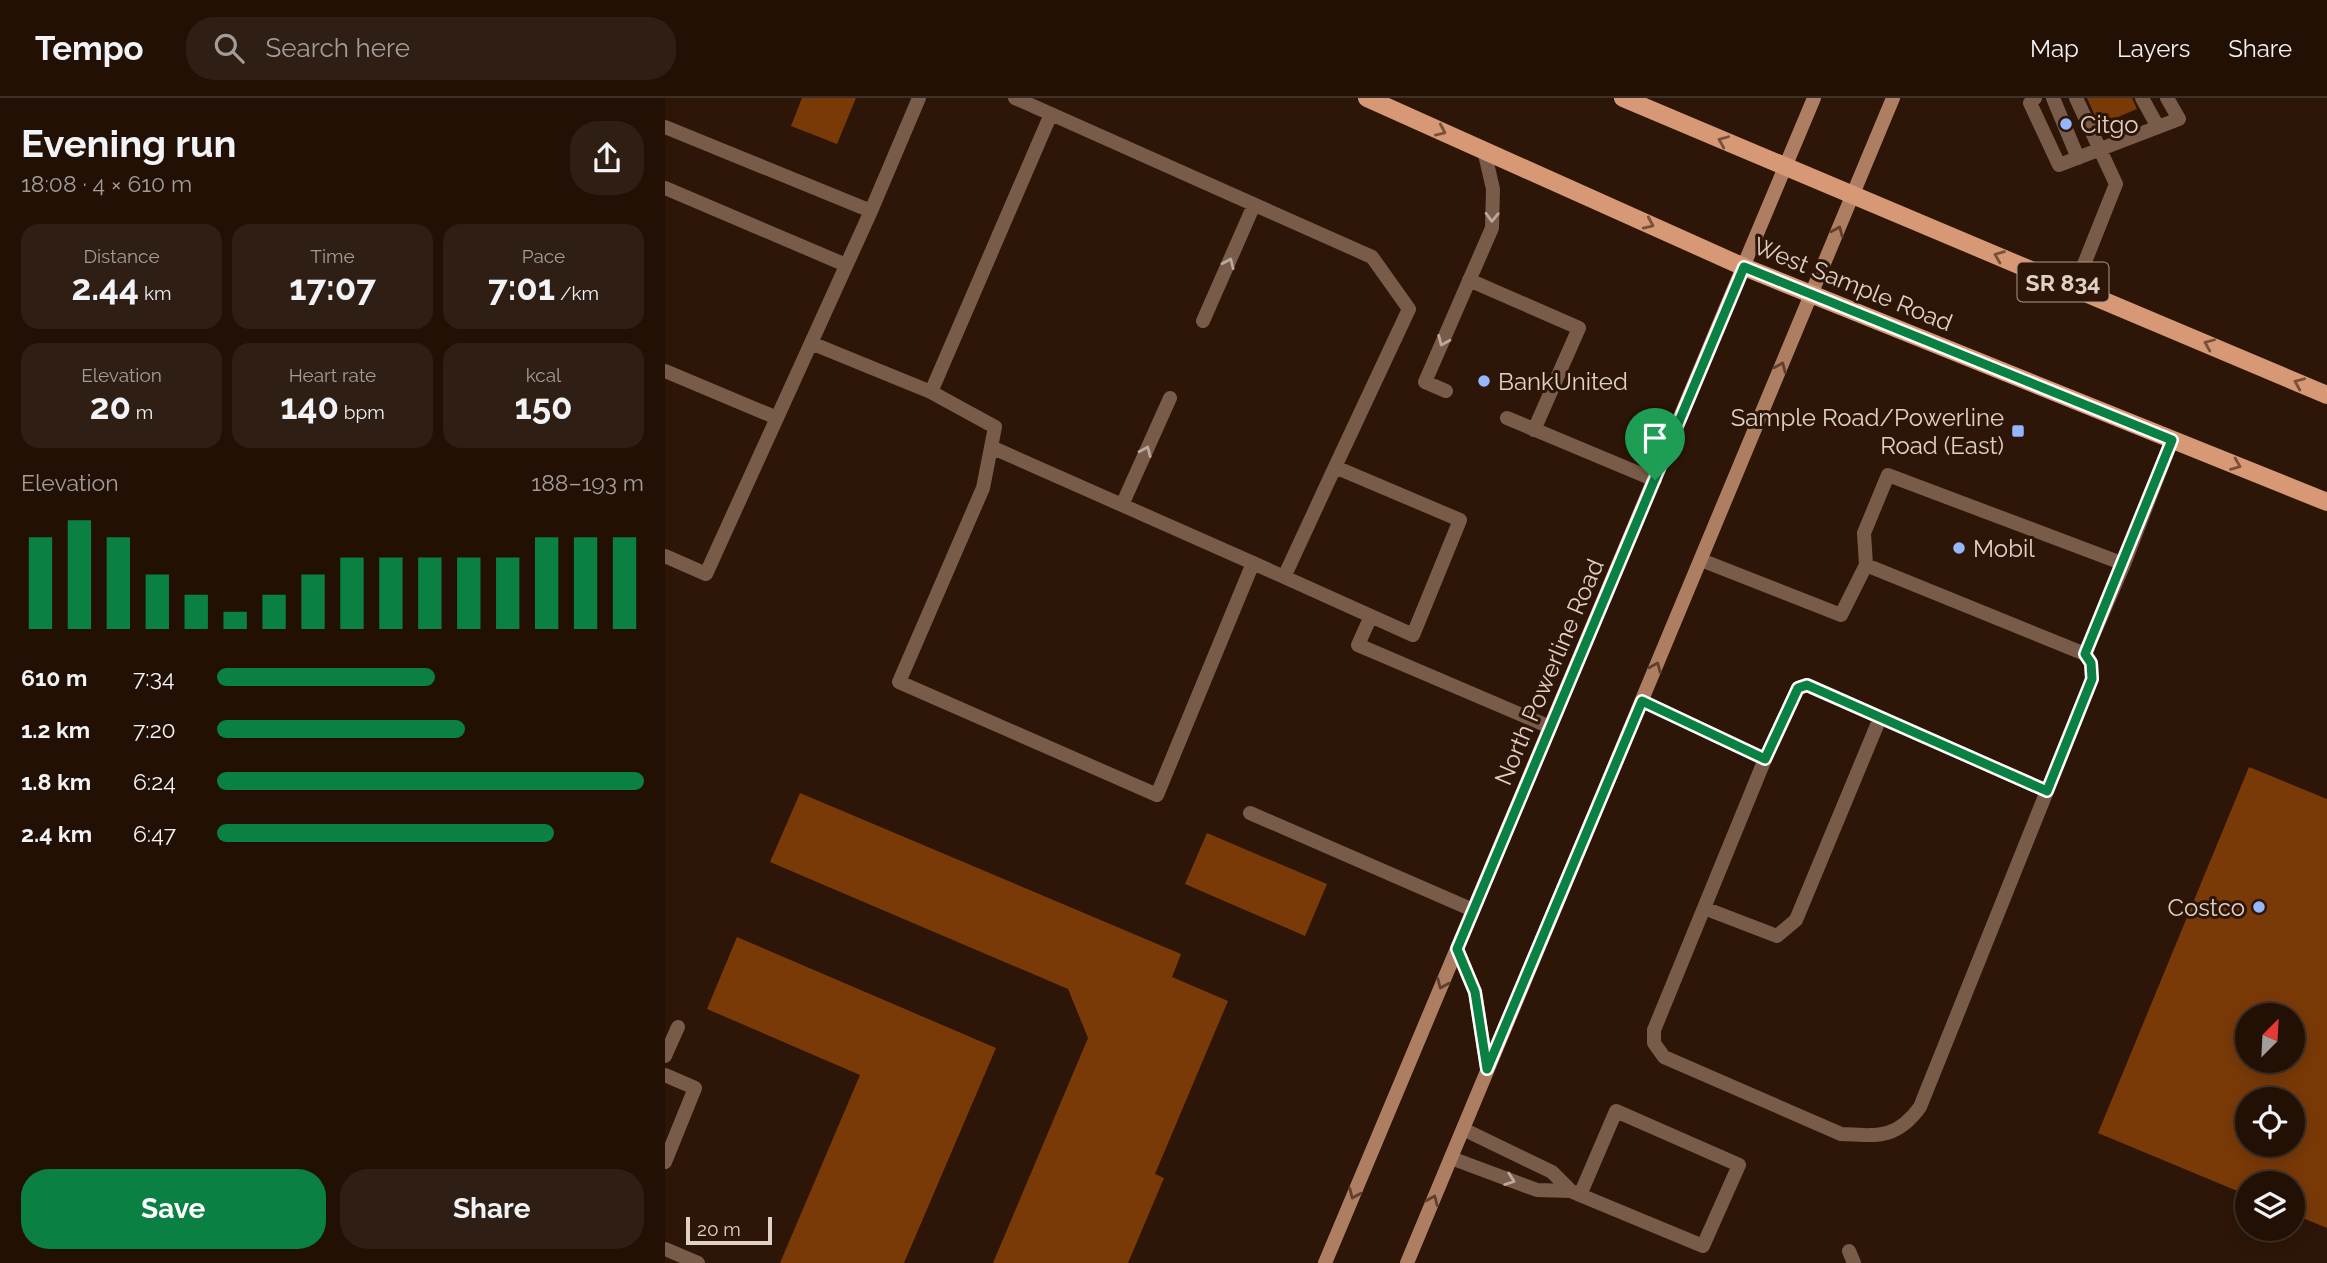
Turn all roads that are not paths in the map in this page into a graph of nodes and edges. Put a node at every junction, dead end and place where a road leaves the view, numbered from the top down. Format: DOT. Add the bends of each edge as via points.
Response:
graph roads {
  1 [pos="919,98"];
  2 [pos="1014,98"];
  3 [pos="1367,98"];
  4 [pos="1623,98"];
  5 [pos="1814,98"];
  6 [pos="1893,98"];
  7 [pos="2035,98"];
  8 [pos="2053,98"];
  9 [pos="2076,98"];
  10 [pos="2142,98"];
  11 [pos="2167,98"];
  12 [pos="1051,114"];
  13 [pos="665,127"];
  14 [pos="2158,127"];
  15 [pos="1484,150"];
  16 [pos="2102,150"];
  17 [pos="2078,158"];
  18 [pos="1786,168"];
  19 [pos="665,188"];
  20 [pos="1853,196"];
  21 [pos="1254,205"];
  22 [pos="870,211"];
  23 [pos="846,265"];
  24 [pos="1744,267"];
  25 [pos="1469,280"];
  26 [pos="2075,286"];
  27 [pos="1812,294"];
  28 [pos="1203,321"];
  29 [pos="811,343"];
  30 [pos="665,371"];
  31 [pos="1446,391"];
  32 [pos="931,392"];
  33 [pos="2327,396"];
  34 [pos="1170,398"];
  35 [pos="777,418"];
  36 [pos="1507,418"];
  37 [pos="1534,430"];
  38 [pos="2172,440"];
  39 [pos="991,447"];
  40 [pos="1335,467"];
  41 [pos="1655,480"];
  42 [pos="2327,502"];
  43 [pos="1122,505"];
  44 [pos="665,556"];
  45 [pos="1701,560"];
  46 [pos="1253,563"];
  47 [pos="2124,564"];
  48 [pos="1866,565"];
  49 [pos="1285,575"];
  50 [pos="1371,616"];
  51 [pos="2085,654"];
  52 [pos="1642,701"];
  53 [pos="1880,718"];
  54 [pos="1550,727"];
  55 [pos="1765,759"];
  56 [pos="2047,791"];
  57 [pos="1251,813"];
  58 [pos="1704,908"];
  59 [pos="1473,910"];
  60 [pos="1457,949"];
  61 [pos="678,1027"];
  62 [pos="665,1056"];
  63 [pos="1487,1069"];
  64 [pos="665,1075"];
  65 [pos="1463,1129"];
  66 [pos="1451,1158"];
  67 [pos="665,1162"];
  68 [pos="1575,1193"];
  69 [pos="665,1249"];
  70 [pos="698,1263"];
  71 [pos="1325,1263"];
  72 [pos="1407,1263"];
  1 -- 22 [label="street"];
  2 -- 12 [label="street"];
  3 -- 15 [label="main road, West Sample Road, one-way"];
  18 -- 4 [label="main road, SR 834, one-way"];
  5 -- 18 [label="main road, North Powerline Road"];
  6 -- 20 [label="main road"];
  7 -- 17 [label="street" via="2030,103 2059,165"];
  8 -- 17 [label="street"];
  9 -- 16 [label="street"];
  10 -- 14 [label="street"];
  11 -- 14 [label="street" via="2179,119"];
  12 -- 21 [label="street"];
  12 -- 32 [label="street"];
  13 -- 22 [label="street"];
  14 -- 16 [label="street"];
  15 -- 24 [label="main road, West Sample Road, one-way"];
  15 -- 25 [label="street, one-way" via="1493,189 1492,228"];
  16 -- 17 [label="street"];
  16 -- 26 [label="street" via="2116,184"];
  18 -- 20 [label="main road, SR 834"];
  18 -- 24 [label="main road, North Powerline Road"];
  19 -- 23 [label="street"];
  26 -- 20 [label="main road, SR 834, one-way"];
  27 -- 20 [label="main road, one-way"];
  28 -- 21 [label="street, one-way"];
  21 -- 40 [label="street" via="1372,257 1409,309"];
  22 -- 23 [label="street"];
  23 -- 29 [label="street"];
  24 -- 27 [label="main road, West Sample Road"];
  24 -- 41 [label="main road, North Powerline Road"];
  25 -- 31 [label="street, one-way" via="1426,382"];
  25 -- 37 [label="street" via="1579,328"];
  33 -- 26 [label="main road, SR 834, one-way"];
  27 -- 38 [label="main road, West Sample Road"];
  45 -- 27 [label="main road, one-way"];
  29 -- 32 [label="street"];
  29 -- 35 [label="street"];
  30 -- 35 [label="street"];
  32 -- 39 [label="street" via="995,427"];
  43 -- 34 [label="street, one-way"];
  35 -- 44 [label="street" via="706,574"];
  36 -- 37 [label="street"];
  37 -- 41 [label="street"];
  38 -- 42 [label="main road, West Sample Road, one-way"];
  38 -- 47 [label="street"];
  39 -- 43 [label="street"];
  39 -- 46 [label="street" via="983,488 899,682 1157,795"];
  40 -- 49 [label="street"];
  40 -- 50 [label="street" via="1460,520 1413,635"];
  41 -- 54 [label="main road, North Powerline Road"];
  43 -- 46 [label="street"];
  45 -- 48 [label="street" via="1841,615"];
  52 -- 45 [label="main road, one-way"];
  46 -- 49 [label="street"];
  47 -- 48 [label="street" via="1888,475 1864,533"];
  47 -- 51 [label="street"];
  48 -- 51 [label="street"];
  49 -- 50 [label="street"];
  50 -- 54 [label="street" via="1358,645"];
  51 -- 56 [label="street" via="2092,679"];
  52 -- 55 [label="street"];
  52 -- 63 [label="main road"];
  53 -- 55 [label="street" via="1807,685 1798,688"];
  53 -- 56 [label="street"];
  53 -- 58 [label="street" via="1796,920 1787,931 1777,936"];
  54 -- 59 [label="main road, North Powerline Road"];
  55 -- 58 [label="street"];
  56 -- 58 [label="street" via="1920,1107 1906,1126 1873,1136 1841,1134 1664,1058 1654,1043 1654,1030"];
  57 -- 59 [label="street"];
  59 -- 60 [label="main road, North Powerline Road"];
  60 -- 63 [label="main road" via="1475,992"];
  60 -- 71 [label="main road, North Powerline Road, one-way"];
  61 -- 62 [label="street"];
  63 -- 65 [label="main road"];
  64 -- 67 [label="street" via="695,1088"];
  65 -- 66 [label="main road"];
  65 -- 68 [label="street" via="1552,1172"];
  66 -- 68 [label="street, one-way" via="1537,1190"];
  72 -- 66 [label="main road, one-way"];
  68 -- 68 [label="street" via="1703,1246 1739,1165 1616,1111"];
  69 -- 70 [label="street"];
}
